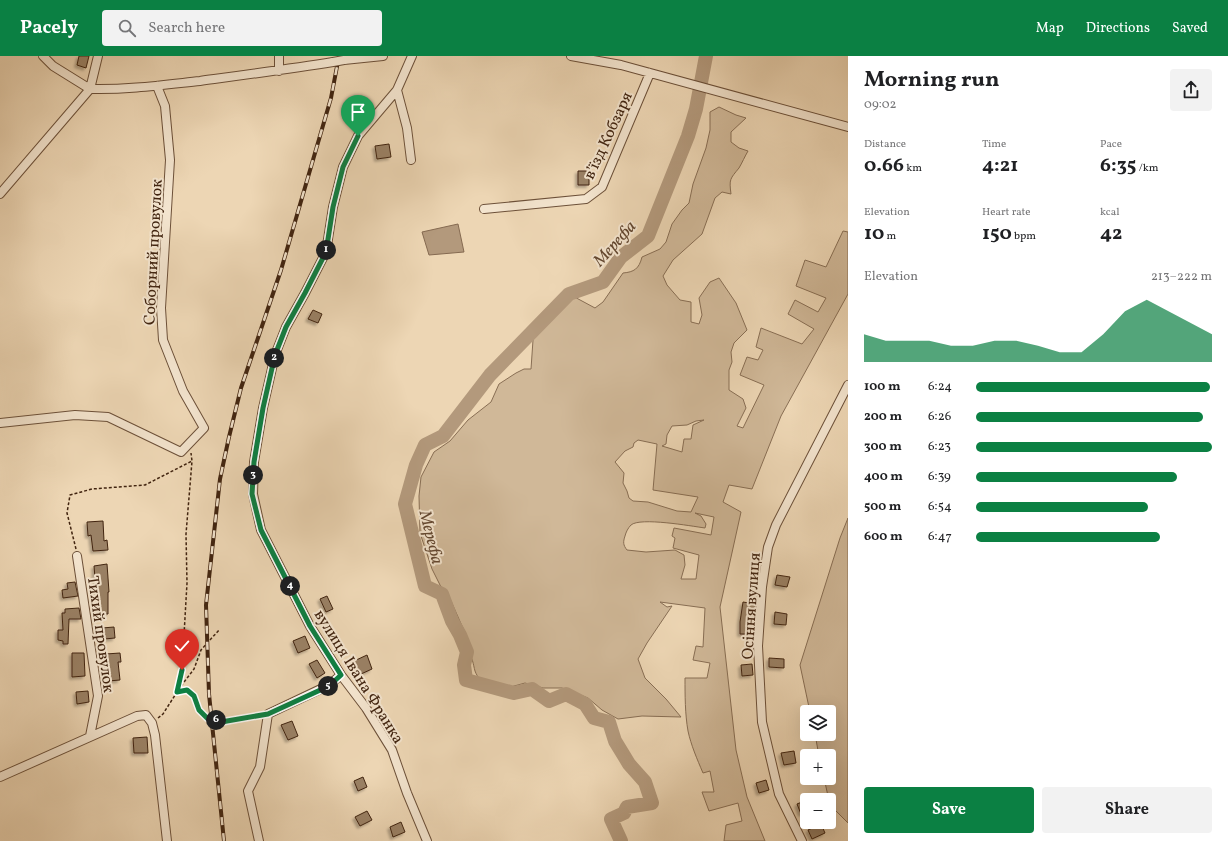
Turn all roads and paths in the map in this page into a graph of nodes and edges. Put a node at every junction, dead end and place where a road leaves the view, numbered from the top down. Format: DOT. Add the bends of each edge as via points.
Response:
graph roads {
  1 [pos="43,56"];
  2 [pos="98,56"];
  3 [pos="279,56"];
  4 [pos="383,56"];
  5 [pos="412,56"];
  6 [pos="570,56"];
  7 [pos="279,71"];
  8 [pos="650,73"];
  9 [pos="157,86"];
  10 [pos="90,89"];
  11 [pos="397,90"];
  12 [pos="848,127"];
  13 [pos="411,160"];
  14 [pos="0,194"];
  15 [pos="484,209"];
  16 [pos="848,385"];
  17 [pos="0,423"];
  18 [pos="190,443"];
  19 [pos="192,461"];
  20 [pos="77,556"];
  21 [pos="219,630"];
  22 [pos="341,675"];
  23 [pos="177,692"];
  24 [pos="268,714"];
  25 [pos="152,723"];
  26 [pos="90,736"];
  27 [pos="0,777"];
  28 [pos="167,841"];
  29 [pos="259,841"];
  30 [pos="427,841"];
  31 [pos="802,841"];
  1 -- 10 [label="street" via="53,66"];
  2 -- 10 [label="street"];
  3 -- 7 [label="street"];
  4 -- 7 [label="street, bridge"];
  5 -- 11 [label="street, вулиця Івана Франка"];
  6 -- 8 [label="street"];
  7 -- 9 [label="street"];
  8 -- 12 [label="street"];
  8 -- 15 [label="street, в’їзд Кобзаря" via="602,187 586,199"];
  9 -- 10 [label="street" via="116,90"];
  9 -- 18 [label="street, Соборний провулок" via="164,106 170,160 161,308 162,340 183,391 204,428"];
  10 -- 14 [label="street"];
  11 -- 13 [label="street" via="407,128"];
  11 -- 22 [label="street, вулиця Івана Франка" via="358,136 343,167 326,252 286,327 275,355 254,462 252,494 261,530 310,626"];
  16 -- 31 [label="street, Осіння вулиця" via="776,526 768,547 762,587 758,646 762,722 779,794"];
  17 -- 18 [label="street, Соборний провулок" via="75,415 108,417 181,452"];
  18 -- 19 [label="path"];
  19 -- 20 [label="path" via="145,485 92,489 70,495 67,513"];
  19 -- 23 [label="path" via="186,534 187,583 182,670"];
  20 -- 26 [label="street, Тихий провулок" via="98,696"];
  21 -- 23 [label="path" via="201,650 194,669"];
  22 -- 24 [label="street" via="329,686"];
  22 -- 30 [label="street, вулиця Івана Франка" via="366,708 392,750"];
  23 -- 24 [label="path" via="187,690 194,696 199,710 207,718 222,722"];
  23 -- 25 [label="path" via="163,714"];
  24 -- 29 [label="street" via="260,767 248,791"];
  25 -- 26 [label="street" via="146,716 137,716"];
  25 -- 28 [label="street"];
  26 -- 27 [label="street"];
}
